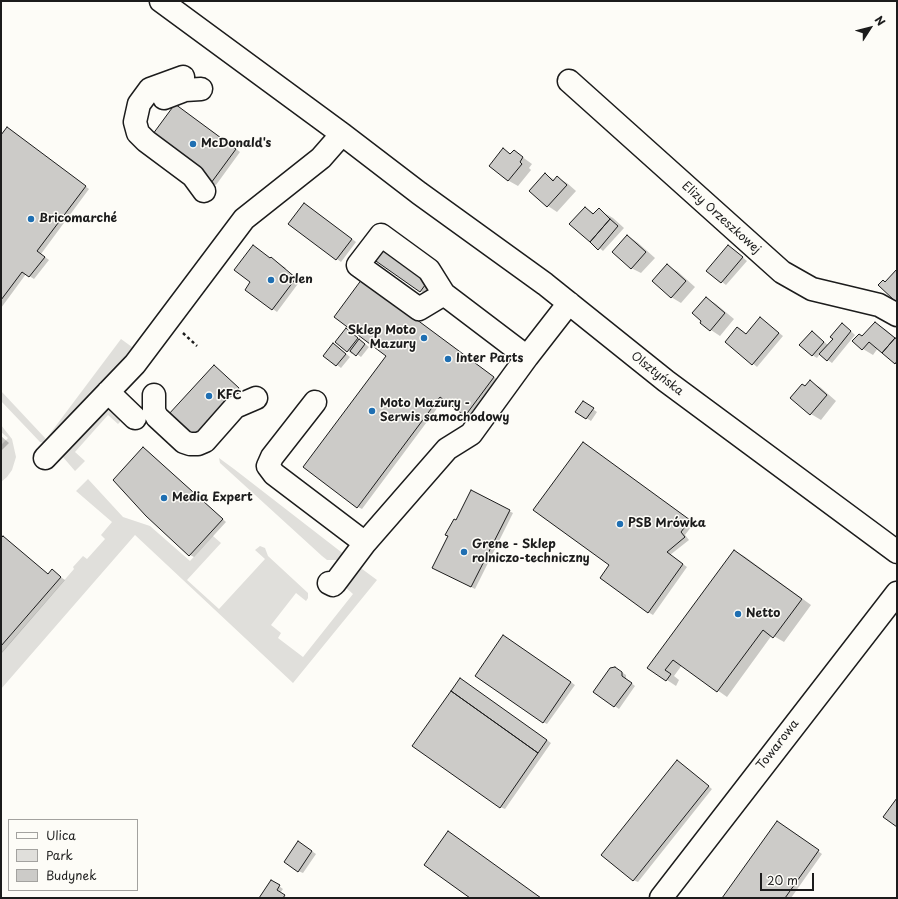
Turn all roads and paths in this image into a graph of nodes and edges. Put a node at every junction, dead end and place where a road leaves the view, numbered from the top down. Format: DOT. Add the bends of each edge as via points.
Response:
graph roads {
  1 [pos="161,1"];
  2 [pos="183,77"];
  3 [pos="569,81"];
  4 [pos="201,89"];
  5 [pos="139,104"];
  6 [pos="342,134"];
  7 [pos="204,191"];
  8 [pos="444,294"];
  9 [pos="569,303"];
  10 [pos="897,315"];
  11 [pos="527,356"];
  12 [pos="108,392"];
  13 [pos="154,395"];
  14 [pos="256,398"];
  15 [pos="315,402"];
  16 [pos="135,418"];
  17 [pos="45,458"];
  18 [pos="365,543"];
  19 [pos="897,552"];
  20 [pos="329,583"];
  21 [pos="897,593"];
  22 [pos="660,898"];
  1 -- 6 [label="street, Olsztyńska"];
  2 -- 5 [label="street" via="150,89"];
  3 -- 10 [label="street, Elizy Orzeszkowej" via="782,272 812,289 879,306"];
  4 -- 5 [label="street" via="185,90 157,101"];
  5 -- 7 [label="street" via="135,122 138,133 193,176"];
  6 -- 9 [label="street, Olsztyńska"];
  6 -- 12 [label="street" via="321,158 244,219 135,364"];
  8 -- 11 [label="street"];
  9 -- 11 [label="street"];
  9 -- 19 [label="street, Olsztyńska" via="666,381"];
  11 -- 18 [label="street" via="471,434 447,449"];
  12 -- 16 [label="street"];
  12 -- 17 [label="street"];
  13 -- 14 [label="street" via="154,411 157,417 184,442 190,444 205,441 235,407"];
  15 -- 18 [label="street" via="272,457 268,466 274,474"];
  18 -- 20 [label="street" via="334,584"];
  21 -- 22 [label="street, Towarowa"];
}
